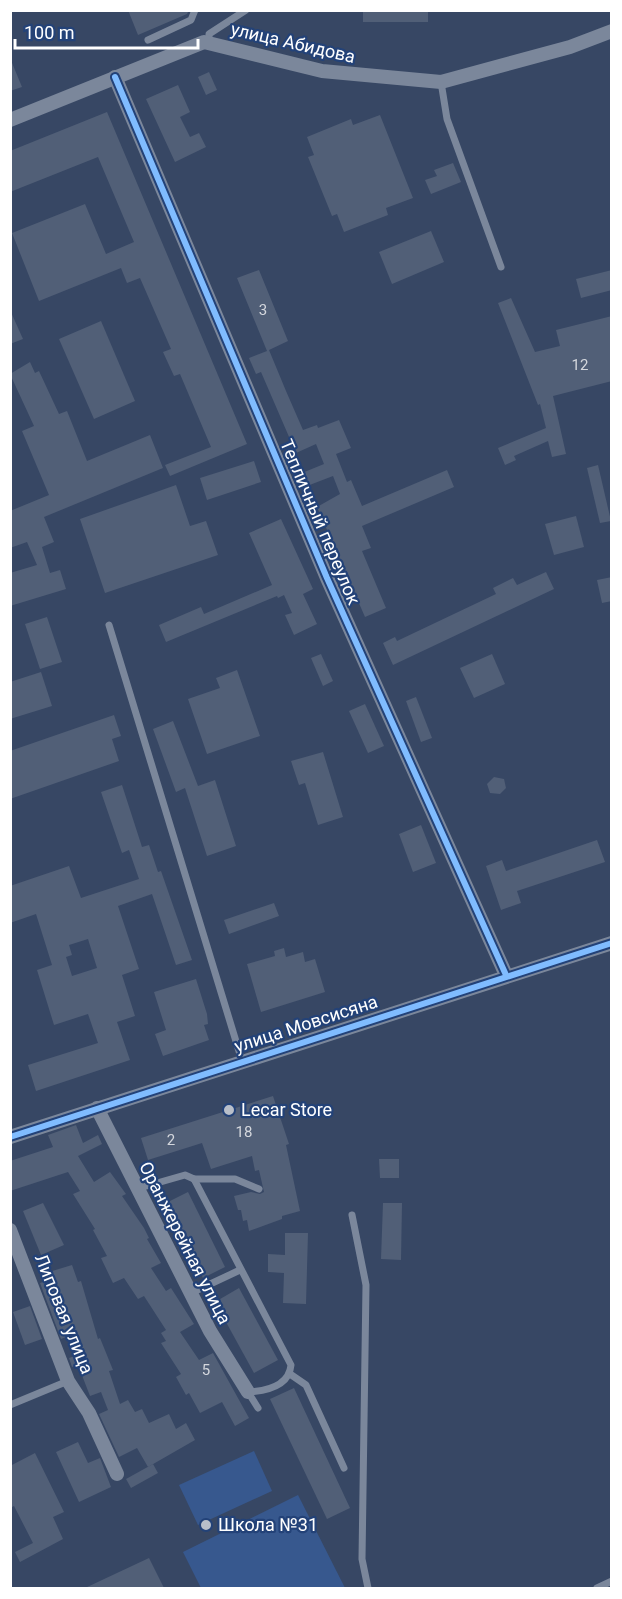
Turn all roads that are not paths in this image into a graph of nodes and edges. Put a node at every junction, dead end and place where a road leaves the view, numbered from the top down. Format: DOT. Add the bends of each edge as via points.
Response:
graph roads {
  1 [pos="195,10"];
  2 [pos="246,10"];
  3 [pos="612,31"];
  4 [pos="148,40"];
  5 [pos="209,43"];
  6 [pos="115,77"];
  7 [pos="441,82"];
  8 [pos="10,120"];
  9 [pos="501,267"];
  10 [pos="109,626"];
  11 [pos="612,943"];
  12 [pos="506,975"];
  13 [pos="242,1061"];
  14 [pos="97,1108"];
  15 [pos="10,1137"];
  16 [pos="194,1179"];
  17 [pos="136,1189"];
  18 [pos="259,1189"];
  19 [pos="352,1215"];
  20 [pos="10,1230"];
  21 [pos="240,1270"];
  22 [pos="191,1293"];
  23 [pos="290,1374"];
  24 [pos="68,1381"];
  25 [pos="248,1392"];
  26 [pos="10,1405"];
  27 [pos="258,1408"];
  28 [pos="344,1468"];
  29 [pos="117,1474"];
  30 [pos="612,1581"];
  31 [pos="368,1588"];
  32 [pos="597,1588"];
  1 -- 4 [label="lane" via="191,20"];
  2 -- 5 [label="lane" via="209,34"];
  3 -- 7 [label="street, улица Абидова" via="570,47"];
  5 -- 6 [label="street, улица Абидова"];
  5 -- 7 [label="street, улица Абидова" via="322,71"];
  6 -- 8 [label="street, улица Абидова"];
  6 -- 12 [label="street, Тепличный переулок" via="327,578"];
  7 -- 9 [label="lane" via="447,119"];
  10 -- 13 [label="lane"];
  11 -- 12 [label="street, улица Мовсисяна"];
  12 -- 13 [label="street, улица Мовсисяна"];
  13 -- 14 [label="street, улица Мовсисяна"];
  14 -- 15 [label="street, улица Мовсисяна"];
  14 -- 17 [label="street, Оранжерейная улица"];
  16 -- 17 [label="lane" via="185,1175"];
  16 -- 18 [label="lane" via="235,1179"];
  16 -- 21 [label="lane"];
  17 -- 22 [label="street, Оранжерейная улица"];
  19 -- 31 [label="lane" via="366,1285 362,1560"];
  20 -- 24 [label="street, Липовая улица"];
  21 -- 22 [label="lane"];
  21 -- 23 [label="lane" via="291,1365"];
  22 -- 25 [label="street, Оранжерейная улица"];
  23 -- 25 [label="lane" via="263,1392"];
  23 -- 28 [label="lane" via="306,1385"];
  24 -- 26 [label="lane"];
  24 -- 29 [label="street, Липовая улица" via="89,1413"];
  25 -- 27 [label="lane"];
  30 -- 32 [label="lane"];
}
